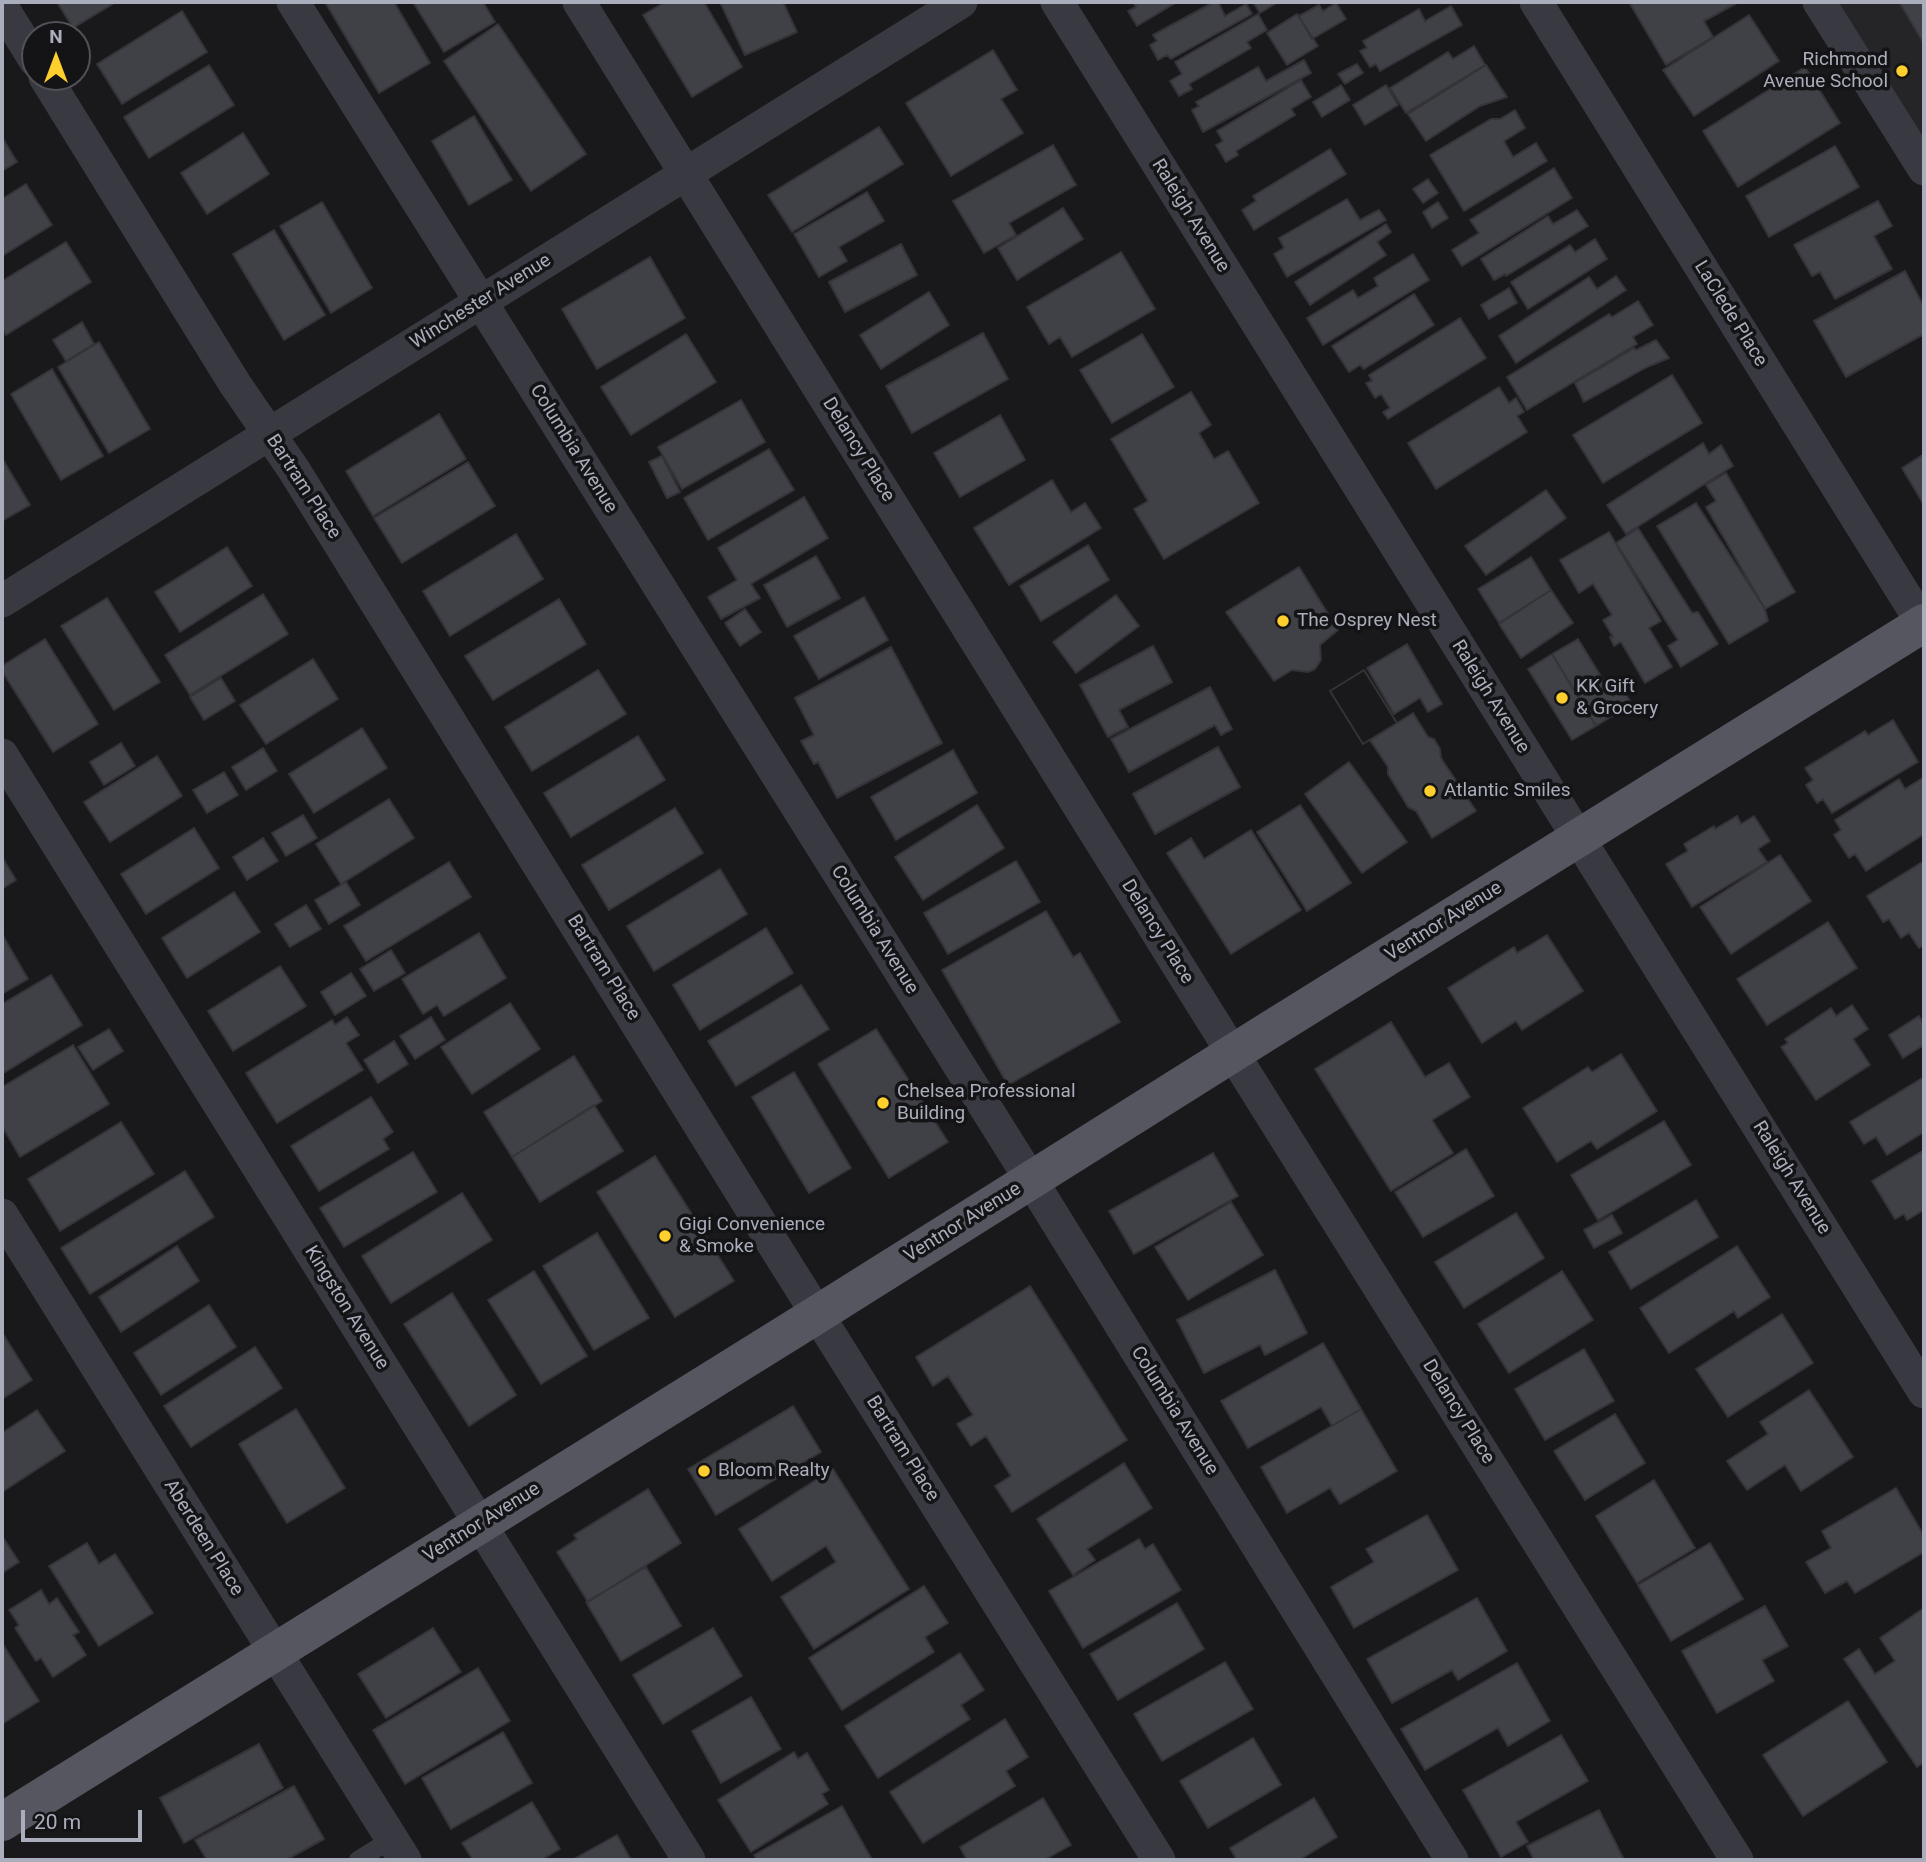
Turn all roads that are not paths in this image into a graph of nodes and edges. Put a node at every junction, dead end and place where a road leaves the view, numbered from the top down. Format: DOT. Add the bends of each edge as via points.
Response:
graph roads {
  1 [pos="293,2"];
  2 [pos="579,2"];
  3 [pos="961,2"];
  4 [pos="1057,2"];
  5 [pos="1536,2"];
  6 [pos="1819,2"];
  7 [pos="2,7"];
  8 [pos="21,38"];
  9 [pos="54,91"];
  10 [pos="1924,169"];
  11 [pos="685,173"];
  12 [pos="481,303"];
  13 [pos="268,435"];
  14 [pos="2,601"];
  15 [pos="1924,624"];
  16 [pos="2,755"];
  17 [pos="1579,839"];
  18 [pos="1233,1054"];
  19 [pos="1031,1180"];
  20 [pos="2,1215"];
  21 [pos="818,1314"];
  22 [pos="1924,1392"];
  23 [pos="480,1524"];
  24 [pos="274,1653"];
  25 [pos="2,1822"];
  26 [pos="398,1850"];
  27 [pos="358,1860"];
  28 [pos="689,1860"];
  29 [pos="1159,1860"];
  30 [pos="1452,1860"];
  31 [pos="1737,1860"];
  1 -- 12 [label="street, Columbia Avenue"];
  2 -- 11 [label="street, Delancy Place"];
  3 -- 11 [label="street, Winchester Avenue"];
  4 -- 17 [label="street, Raleigh Avenue"];
  5 -- 15 [label="street, LaClede Place"];
  6 -- 10 [label="street"];
  7 -- 8 [label="street"];
  9 -- 13 [label="street, Bartram Place"];
  11 -- 12 [label="street, Winchester Avenue"];
  11 -- 18 [label="street, Delancy Place"];
  12 -- 13 [label="street, Winchester Avenue"];
  12 -- 19 [label="street, Columbia Avenue"];
  13 -- 14 [label="street, Winchester Avenue"];
  13 -- 21 [label="street, Bartram Place"];
  15 -- 17 [label="main road, Ventnor Avenue"];
  16 -- 23 [label="street, Kingston Avenue"];
  17 -- 18 [label="main road, Ventnor Avenue"];
  17 -- 22 [label="street, Raleigh Avenue"];
  18 -- 19 [label="main road, Ventnor Avenue"];
  18 -- 31 [label="street, Delancy Place"];
  19 -- 21 [label="main road, Ventnor Avenue"];
  19 -- 30 [label="street, Columbia Avenue"];
  20 -- 24 [label="street, Aberdeen Place"];
  21 -- 23 [label="main road, Ventnor Avenue"];
  21 -- 29 [label="street, Bartram Place"];
  23 -- 24 [label="main road, Ventnor Avenue"];
  23 -- 28 [label="street, Kingston Avenue"];
  24 -- 25 [label="main road, Ventnor Avenue"];
  24 -- 26 [label="street, Aberdeen Place"];
  26 -- 27 [label="lane"];
}
